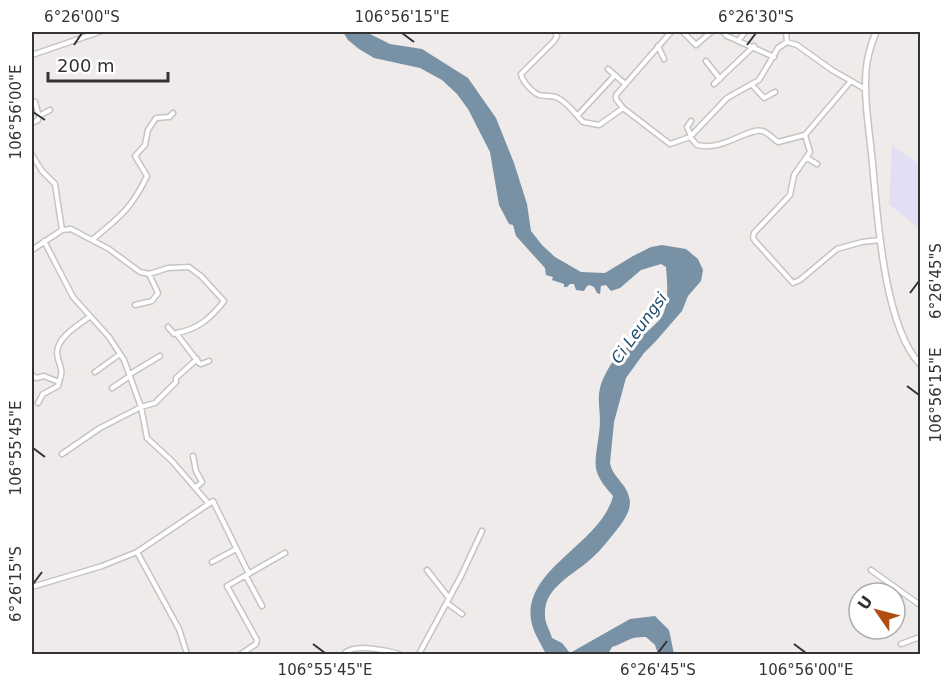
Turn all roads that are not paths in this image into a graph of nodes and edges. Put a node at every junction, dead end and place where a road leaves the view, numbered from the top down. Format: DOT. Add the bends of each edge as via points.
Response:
graph roads {
  1 [pos="99,32"];
  2 [pos="555,32"];
  3 [pos="670,32"];
  4 [pos="683,32"];
  5 [pos="711,32"];
  6 [pos="723,32"];
  7 [pos="745,32"];
  8 [pos="786,32"];
  9 [pos="876,32"];
  10 [pos="738,41"];
  11 [pos="787,42"];
  12 [pos="658,46"];
  13 [pos="754,46"];
  14 [pos="32,55"];
  15 [pos="774,57"];
  16 [pos="664,59"];
  17 [pos="706,61"];
  18 [pos="608,69"];
  19 [pos="615,75"];
  20 [pos="720,80"];
  21 [pos="851,81"];
  22 [pos="624,83"];
  23 [pos="714,84"];
  24 [pos="752,85"];
  25 [pos="866,89"];
  26 [pos="775,92"];
  27 [pos="32,101"];
  28 [pos="623,108"];
  29 [pos="50,110"];
  30 [pos="173,113"];
  31 [pos="578,115"];
  32 [pos="39,116"];
  33 [pos="692,121"];
  34 [pos="32,123"];
  35 [pos="805,135"];
  36 [pos="690,136"];
  37 [pos="32,155"];
  38 [pos="807,158"];
  39 [pos="817,164"];
  40 [pos="62,230"];
  41 [pos="92,240"];
  42 [pos="880,240"];
  43 [pos="44,241"];
  44 [pos="32,250"];
  45 [pos="149,274"];
  46 [pos="135,305"];
  47 [pos="89,317"];
  48 [pos="168,327"];
  49 [pos="176,333"];
  50 [pos="120,354"];
  51 [pos="160,356"];
  52 [pos="197,359"];
  53 [pos="209,361"];
  54 [pos="921,364"];
  55 [pos="95,372"];
  56 [pos="32,375"];
  57 [pos="130,375"];
  58 [pos="59,382"];
  59 [pos="112,388"];
  60 [pos="38,404"];
  61 [pos="141,407"];
  62 [pos="62,454"];
  63 [pos="193,456"];
  64 [pos="195,488"];
  65 [pos="209,504"];
  66 [pos="482,531"];
  67 [pos="236,549"];
  68 [pos="137,552"];
  69 [pos="285,553"];
  70 [pos="212,562"];
  71 [pos="427,570"];
  72 [pos="871,570"];
  73 [pos="247,575"];
  74 [pos="32,587"];
  75 [pos="448,600"];
  76 [pos="921,605"];
  77 [pos="262,606"];
  78 [pos="462,614"];
  79 [pos="921,637"];
  80 [pos="901,644"];
  81 [pos="187,654"];
  82 [pos="242,654"];
  83 [pos="344,654"];
  84 [pos="399,654"];
  85 [pos="419,654"];
  1 -- 14 [label="street"];
  2 -- 31 [label="street" via="556,38 521,77 537,94 555,97"];
  3 -- 12 [label="street"];
  4 -- 5 [label="street" via="695,45"];
  6 -- 10 [label="street"];
  7 -- 10 [label="street"];
  8 -- 11 [label="street"];
  9 -- 25 [label="main road" via="868,57"];
  10 -- 13 [label="street"];
  11 -- 15 [label="street"];
  11 -- 21 [label="street"];
  12 -- 16 [label="street"];
  12 -- 22 [label="street"];
  13 -- 15 [label="street"];
  13 -- 20 [label="street"];
  15 -- 24 [label="street"];
  17 -- 20 [label="street"];
  18 -- 19 [label="street"];
  19 -- 22 [label="street"];
  19 -- 31 [label="street"];
  20 -- 23 [label="street"];
  21 -- 25 [label="street"];
  21 -- 35 [label="street"];
  22 -- 28 [label="street" via="615,97"];
  24 -- 26 [label="street" via="764,98"];
  24 -- 36 [label="street" via="727,98"];
  25 -- 42 [label="main road"];
  27 -- 32 [label="street"];
  28 -- 31 [label="street" via="599,125 583,122"];
  28 -- 36 [label="street" via="670,144"];
  29 -- 32 [label="street"];
  30 -- 41 [label="street" via="156,118 145,145 135,156 147,176 131,205"];
  32 -- 34 [label="street"];
  33 -- 36 [label="street" via="687,127"];
  35 -- 36 [label="street" via="778,142 760,130 728,143 705,146 697,145"];
  35 -- 38 [label="street" via="810,148"];
  37 -- 40 [label="street" via="55,184"];
  38 -- 39 [label="street"];
  38 -- 42 [label="street" via="794,176 789,197 754,233 756,242 793,283 837,249"];
  40 -- 41 [label="street" via="78,231"];
  40 -- 43 [label="street"];
  41 -- 45 [label="street" via="115,252 137,271"];
  42 -- 54 [label="main road" via="899,322 911,352"];
  43 -- 44 [label="street"];
  43 -- 47 [label="street" via="73,297"];
  45 -- 46 [label="street" via="158,293 152,301"];
  45 -- 49 [label="street" via="189,267 224,301 200,326"];
  47 -- 50 [label="street"];
  47 -- 58 [label="street" via="64,337 58,347 63,372"];
  48 -- 49 [label="street"];
  49 -- 52 [label="street"];
  50 -- 55 [label="street"];
  50 -- 57 [label="street"];
  51 -- 57 [label="street"];
  52 -- 53 [label="street" via="201,364"];
  52 -- 61 [label="street" via="158,401"];
  56 -- 58 [label="street" via="49,376"];
  57 -- 59 [label="street"];
  57 -- 61 [label="street"];
  58 -- 60 [label="street" via="41,396"];
  61 -- 62 [label="street"];
  61 -- 64 [label="street" via="147,438"];
  63 -- 64 [label="street" via="202,481"];
  64 -- 65 [label="street"];
  65 -- 67 [label="street" via="213,501"];
  65 -- 68 [label="street"];
  66 -- 75 [label="street"];
  67 -- 70 [label="street"];
  67 -- 73 [label="street"];
  68 -- 74 [label="street"];
  68 -- 81 [label="street" via="179,629"];
  69 -- 73 [label="street"];
  71 -- 75 [label="street"];
  72 -- 76 [label="street"];
  73 -- 77 [label="street"];
  73 -- 82 [label="street" via="227,587 257,639"];
  75 -- 78 [label="street"];
  75 -- 85 [label="street"];
  79 -- 80 [label="street"];
  83 -- 84 [label="street" via="352,649"];
}
